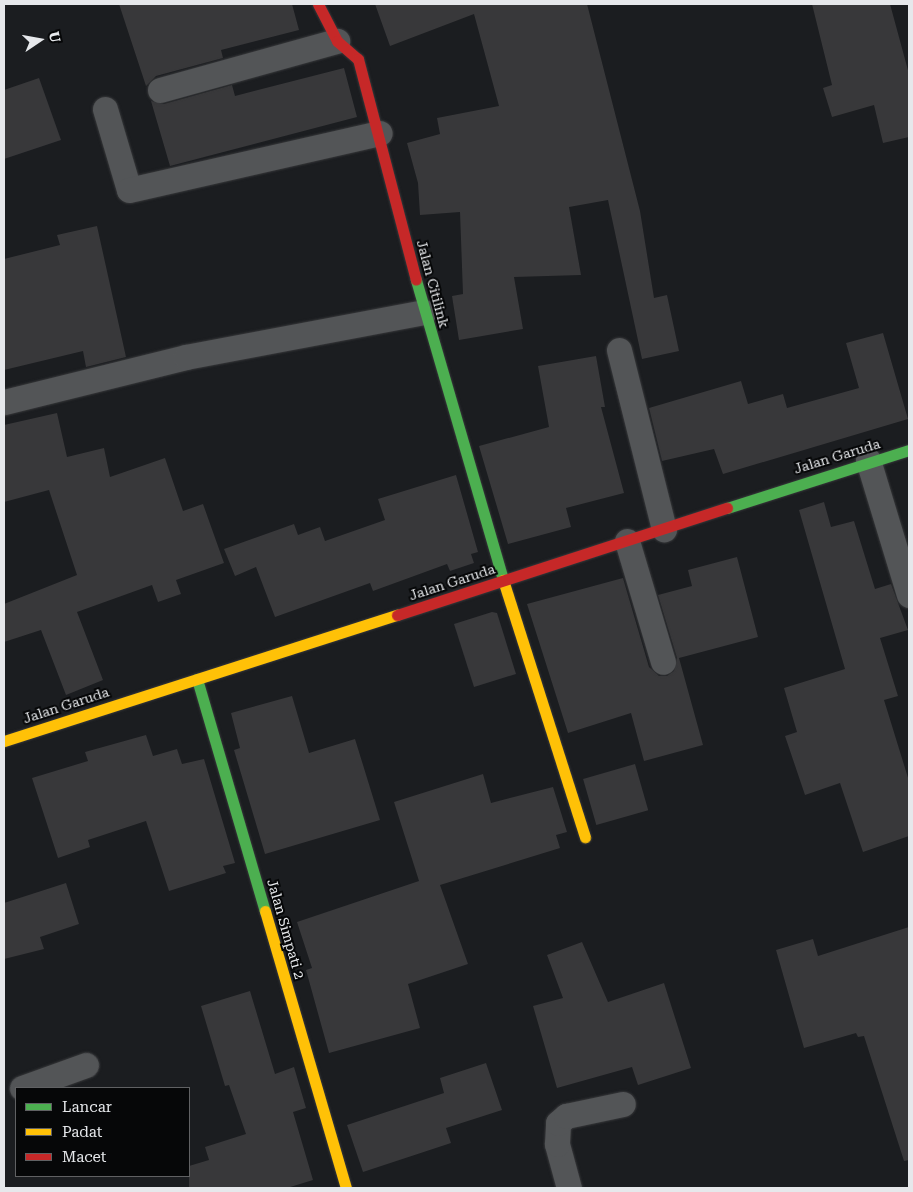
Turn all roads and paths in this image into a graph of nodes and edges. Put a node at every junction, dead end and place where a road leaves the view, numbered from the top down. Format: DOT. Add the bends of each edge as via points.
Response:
graph roads {
  1 [pos="318,4"];
  2 [pos="337,41"];
  3 [pos="160,90"];
  4 [pos="105,109"];
  5 [pos="380,134"];
  6 [pos="424,312"];
  7 [pos="618,350"];
  8 [pos="4,402"];
  9 [pos="909,450"];
  10 [pos="868,460"];
  11 [pos="664,529"];
  12 [pos="627,542"];
  13 [pos="503,581"];
  14 [pos="909,595"];
  15 [pos="663,662"];
  16 [pos="197,679"];
  17 [pos="4,741"];
  18 [pos="584,837"];
  19 [pos="86,1064"];
  20 [pos="25,1087"];
  21 [pos="623,1104"];
  22 [pos="346,1188"];
  23 [pos="569,1188"];
  1 -- 2 [label="street, Jalan Citilink"];
  2 -- 3 [label="street"];
  2 -- 5 [label="street, Jalan Citilink" via="358,59"];
  4 -- 5 [label="street" via="126,187 135,190"];
  5 -- 6 [label="street, Jalan Citilink"];
  6 -- 8 [label="street" via="186,357"];
  6 -- 13 [label="street, Jalan Citilink"];
  7 -- 11 [label="street"];
  9 -- 10 [label="street, Jalan Garuda"];
  10 -- 11 [label="street, Jalan Garuda"];
  10 -- 14 [label="street"];
  11 -- 12 [label="street, Jalan Garuda"];
  12 -- 13 [label="street, Jalan Garuda"];
  12 -- 15 [label="street"];
  13 -- 16 [label="street, Jalan Garuda"];
  13 -- 18 [label="street, Jalan Citilink"];
  16 -- 17 [label="street, Jalan Garuda"];
  16 -- 22 [label="street, Jalan Simpati 2"];
  19 -- 20 [label="street"];
  21 -- 23 [label="street" via="566,1116 558,1123 557,1144"];
}
